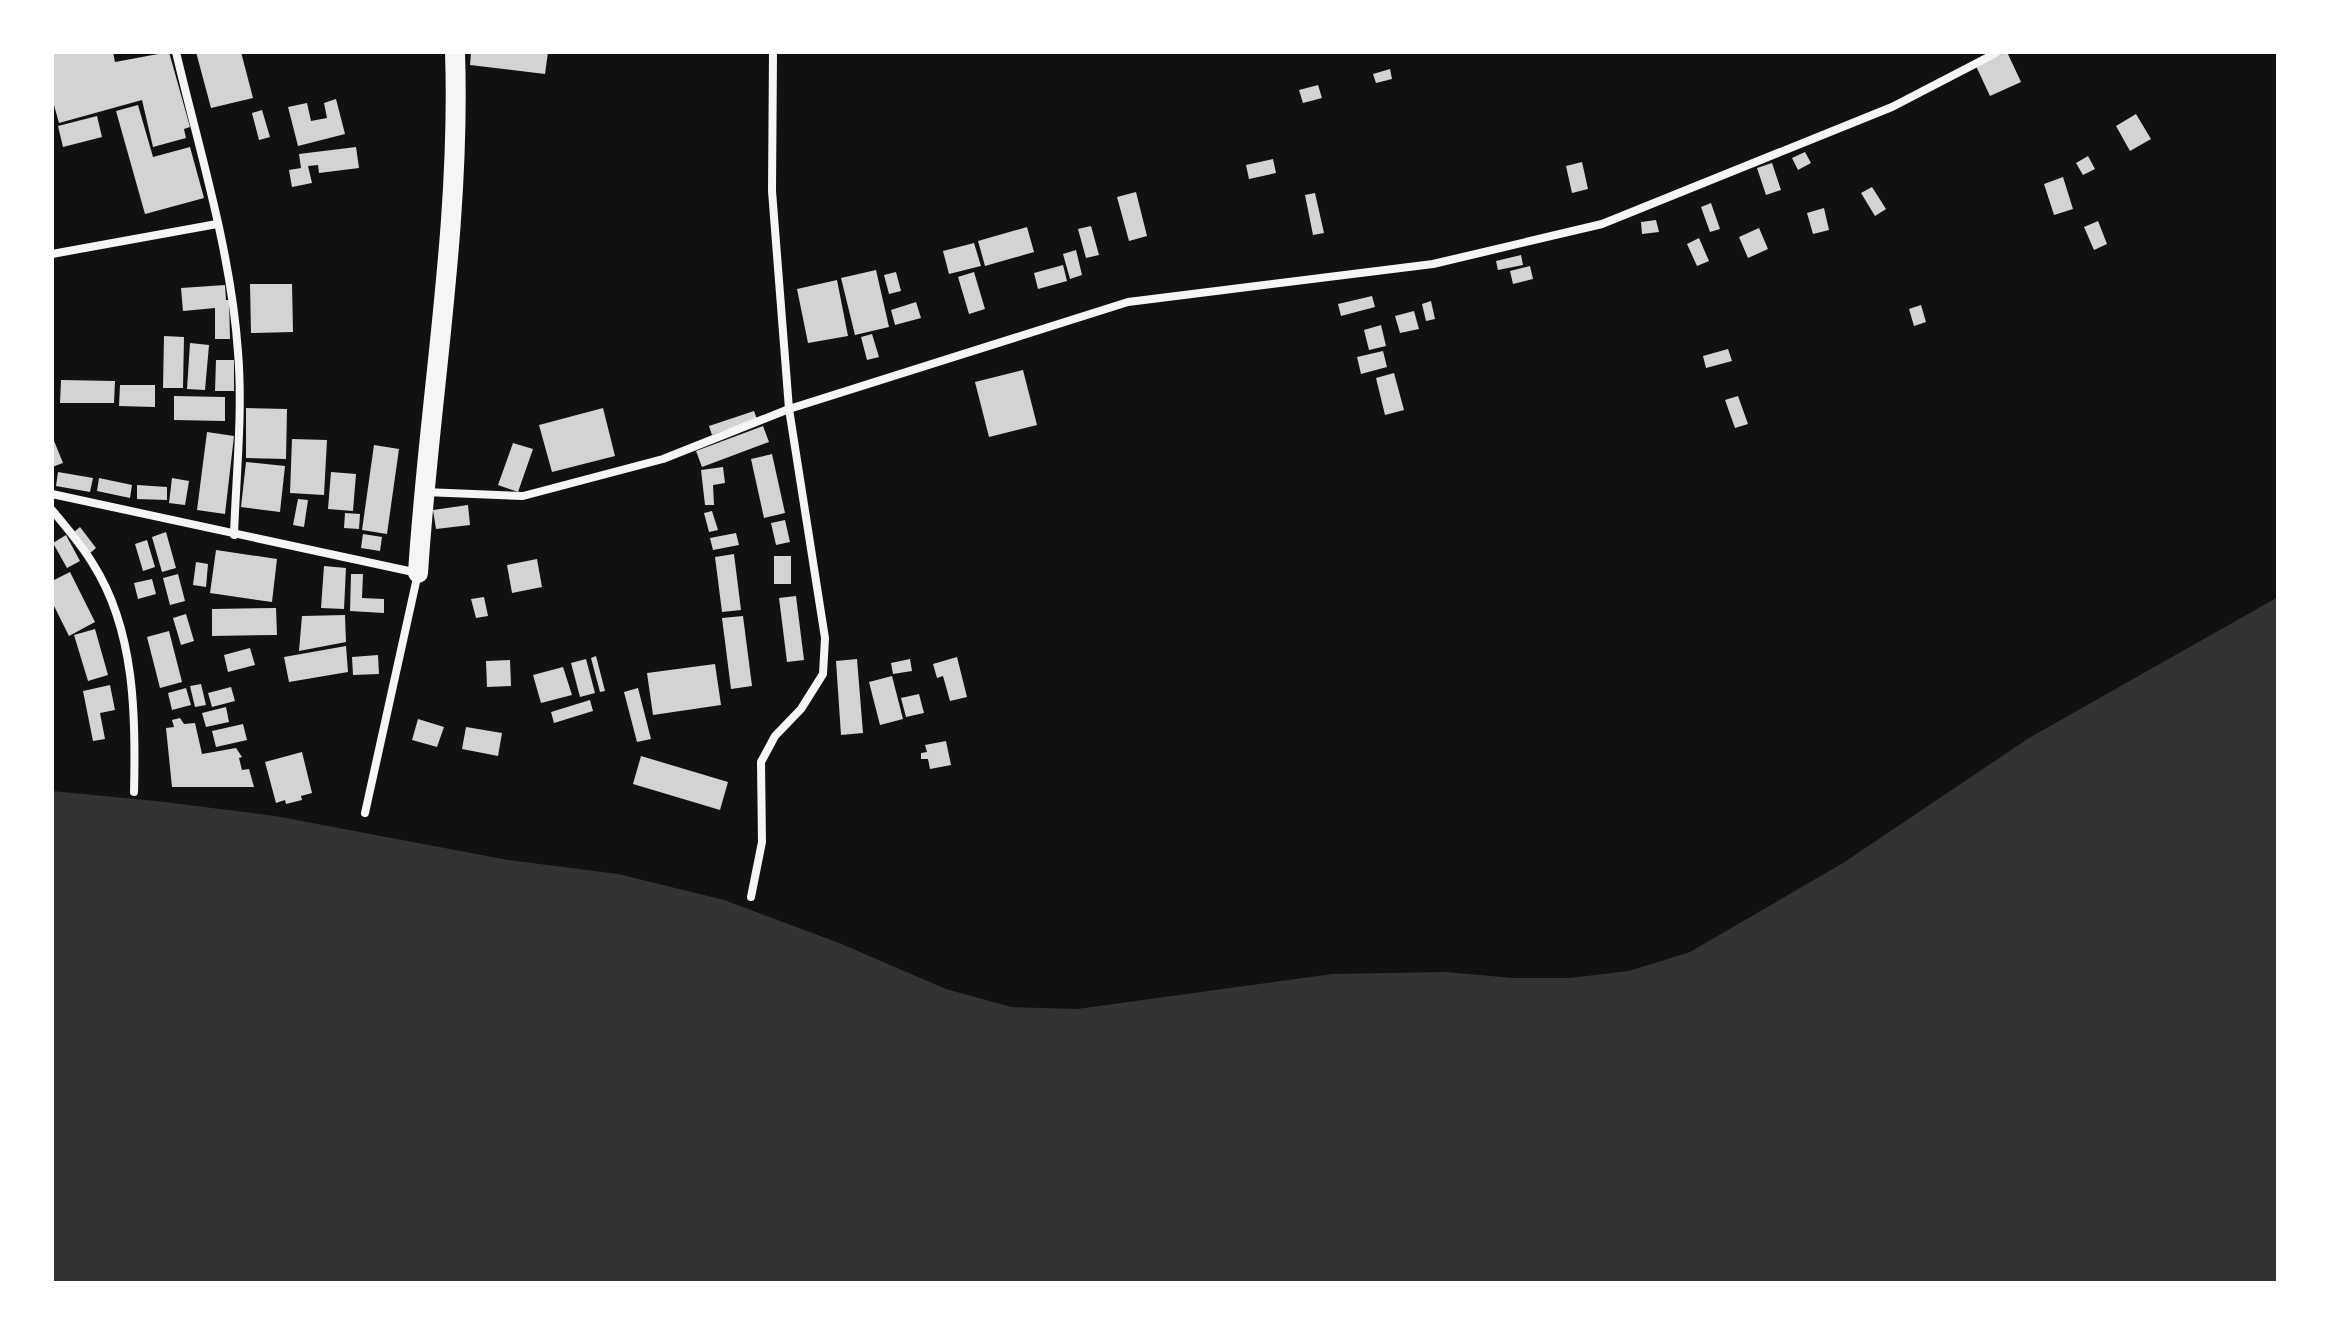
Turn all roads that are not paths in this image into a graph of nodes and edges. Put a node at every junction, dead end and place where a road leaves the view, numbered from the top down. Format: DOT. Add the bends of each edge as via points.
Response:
graph roads {
  1 [pos="176,52"];
  2 [pos="455,52"];
  3 [pos="773,52"];
  4 [pos="1998,52"];
  5 [pos="217,224"];
  6 [pos="52,254"];
  7 [pos="789,409"];
  8 [pos="423,492"];
  9 [pos="52,494"];
  10 [pos="52,510"];
  11 [pos="234,535"];
  12 [pos="418,573"];
  13 [pos="134,792"];
  14 [pos="365,813"];
  15 [pos="751,897"];
  1 -- 5 [label="street"];
  2 -- 8 [label="main road" via="449,259"];
  3 -- 7 [label="street" via="772,191"];
  4 -- 7 [label="street" via="1892,107 1602,224 1433,264 1128,302"];
  5 -- 6 [label="street"];
  5 -- 11 [label="street" via="238,353"];
  7 -- 8 [label="street" via="663,459 523,496"];
  7 -- 15 [label="street" via="825,638 823,674 761,762 762,842"];
  8 -- 12 [label="main road"];
  9 -- 11 [label="street"];
  10 -- 13 [label="street" via="94,564 112,602 127,657 135,734"];
  11 -- 12 [label="street"];
  12 -- 14 [label="street"];
}
